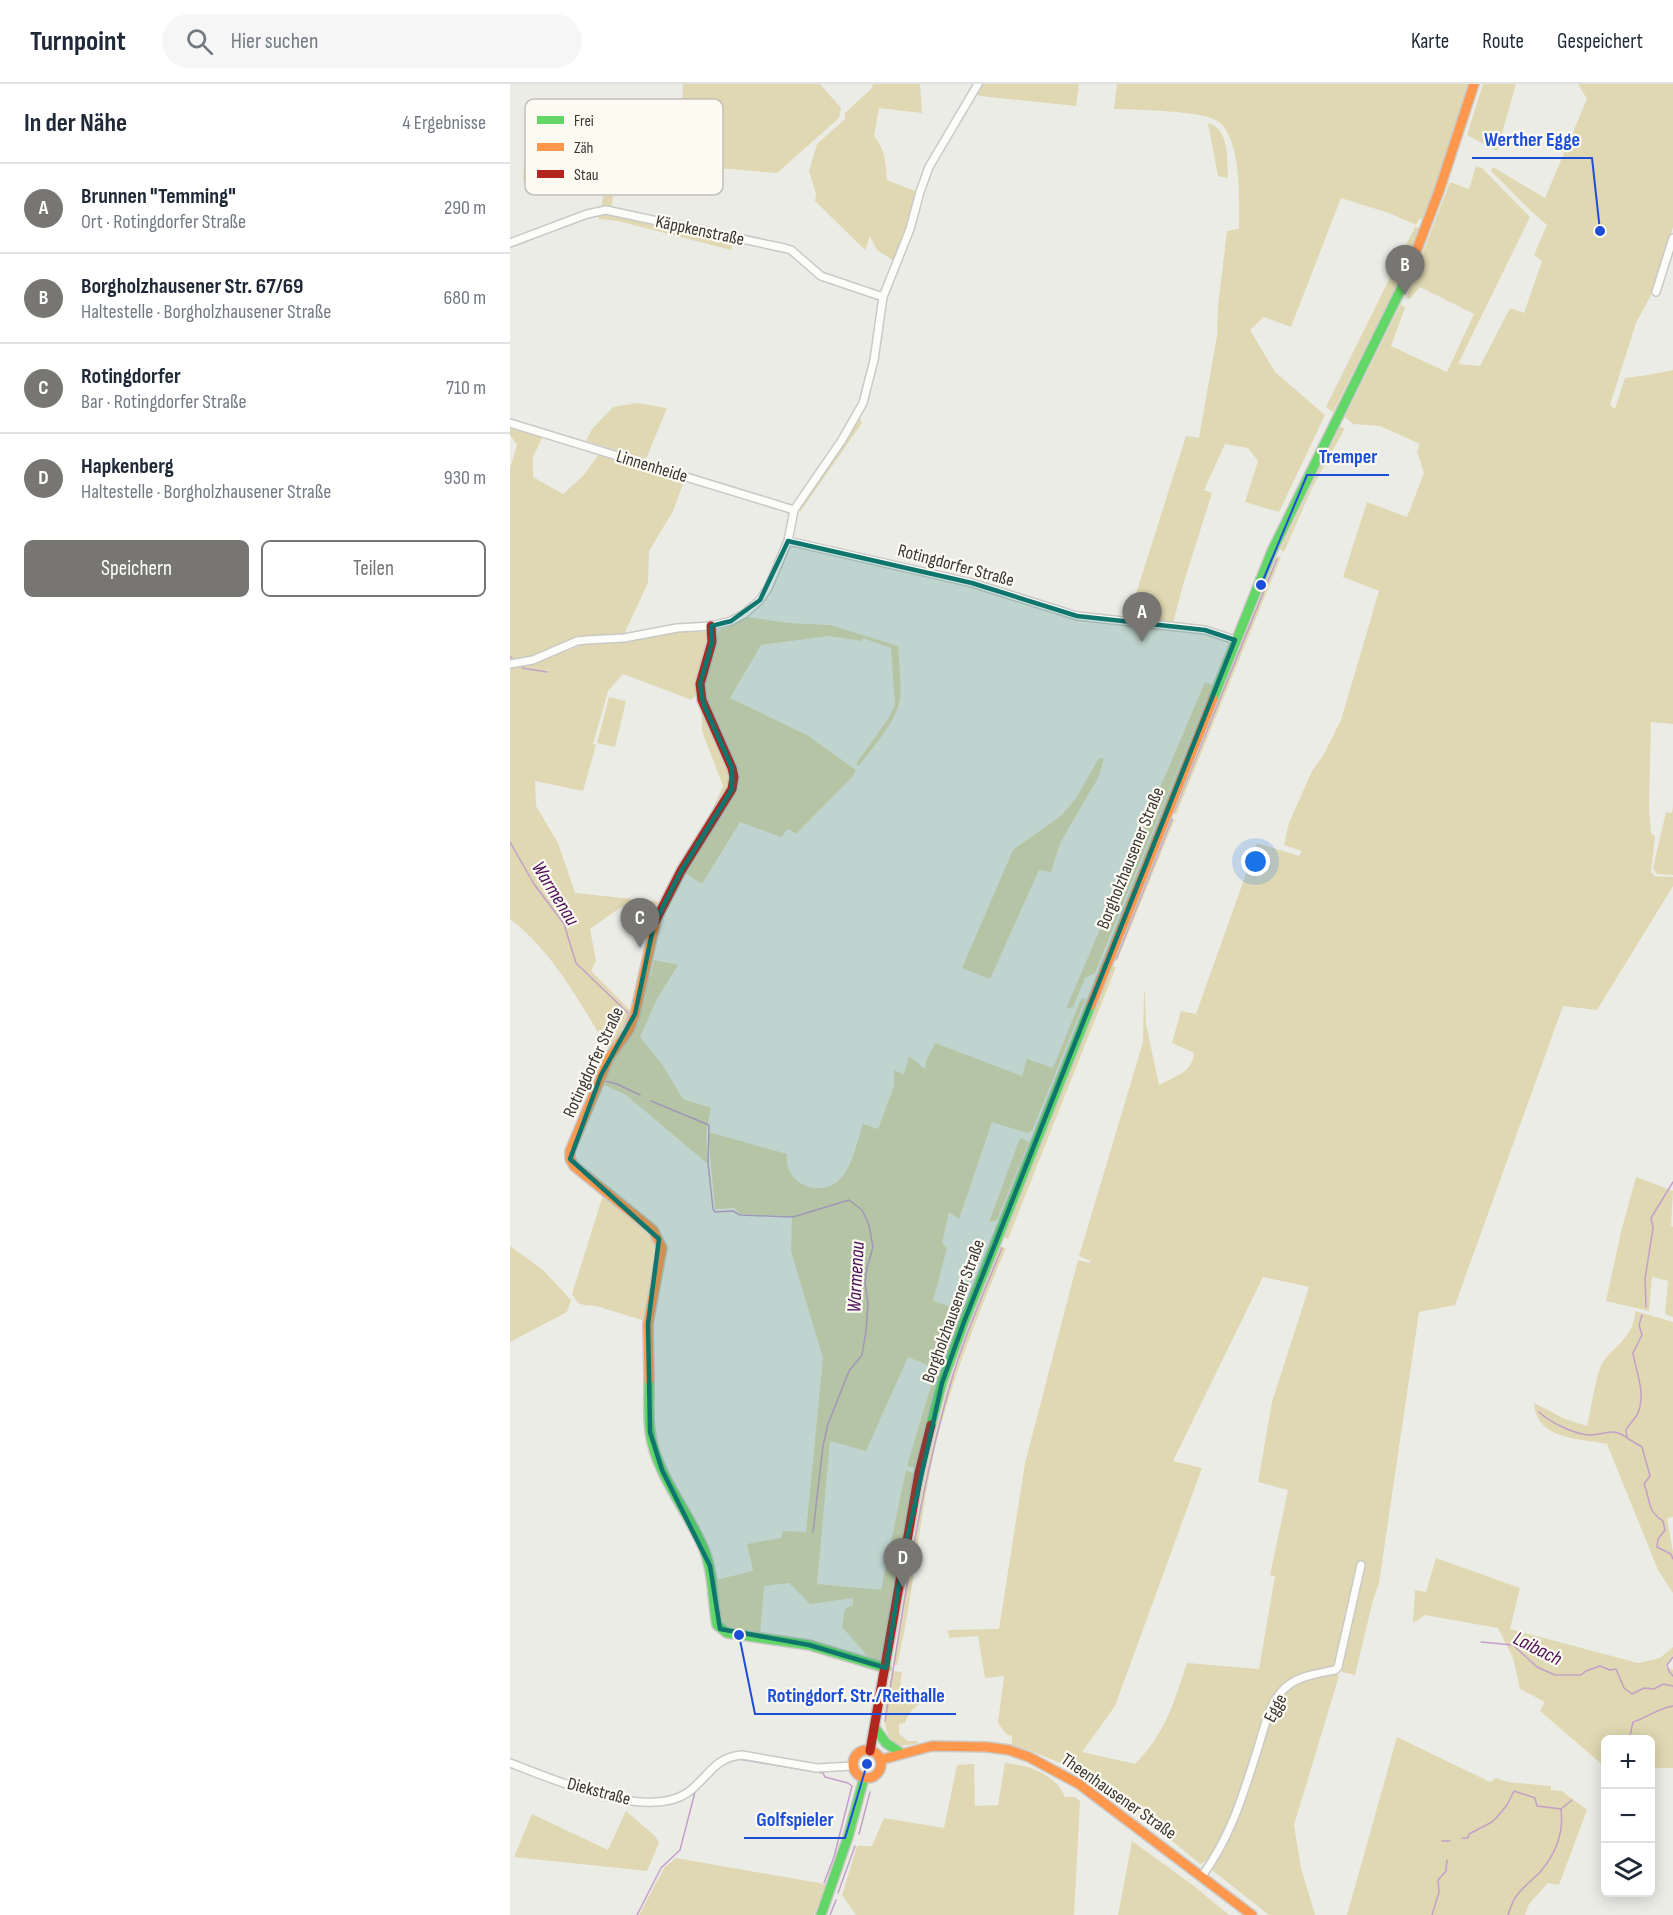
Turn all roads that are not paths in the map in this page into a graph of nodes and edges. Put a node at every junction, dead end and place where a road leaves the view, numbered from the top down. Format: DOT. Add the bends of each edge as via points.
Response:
graph roads {
  1 [pos="978,84"];
  2 [pos="1474,84"];
  3 [pos="1673,238"];
  4 [pos="510,243"];
  5 [pos="1656,292"];
  6 [pos="883,297"];
  7 [pos="510,423"];
  8 [pos="794,510"];
  9 [pos="788,542"];
  10 [pos="711,626"];
  11 [pos="1235,640"];
  12 [pos="510,664"];
  13 [pos="1361,1565"];
  14 [pos="886,1668"];
  15 [pos="875,1728"];
  16 [pos="870,1751"];
  17 [pos="901,1753"];
  18 [pos="880,1760"];
  19 [pos="510,1763"];
  20 [pos="853,1766"];
  21 [pos="864,1778"];
  22 [pos="1202,1876"];
  23 [pos="821,1915"];
  24 [pos="1252,1915"];
  1 -- 6 [label="street" via="929,167"];
  2 -- 11 [label="main road, Borgholzhausener Straße" via="1417,254 1287,518"];
  3 -- 5 [label="street"];
  4 -- 6 [label="street, Käppkenstraße" via="606,210 791,250 821,276"];
  6 -- 8 [label="street" via="863,403"];
  7 -- 8 [label="street, Linnenheide"];
  8 -- 9 [label="street"];
  9 -- 10 [label="street" via="760,600 731,621"];
  9 -- 11 [label="street, Rotingdorfer Straße" via="972,584 1077,616 1205,630"];
  10 -- 12 [label="street" via="577,641 533,660"];
  10 -- 14 [label="main road, Rotingdorfer Straße" via="712,642 700,684 703,703 732,768 732,789 681,871 654,924 635,1014 601,1075 570,1159 653,1230 662,1248 648,1324 650,1432 662,1470 710,1566 720,1629 809,1645"];
  11 -- 14 [label="main road, Borgholzhausener Straße" via="1035,1139 946,1373 920,1473"];
  13 -- 22 [label="street, Egge" via="1338,1667 1299,1678 1280,1692 1229,1833"];
  14 -- 15 [label="main road, Borgholzhausener Straße"];
  15 -- 16 [label="main road, Borgholzhausener Straße"];
  15 -- 17 [label="main road" via="886,1743"];
  16 -- 18 [label="main road"];
  16 -- 20 [label="main road" via="861,1751"];
  17 -- 18 [label="main road, Theenhausener Straße"];
  17 -- 22 [label="main road, Theenhausener Straße" via="932,1746 987,1747 1029,1757 1079,1784"];
  18 -- 21 [label="main road" via="877,1773"];
  19 -- 20 [label="street, Diekstraße" via="618,1800 657,1802 686,1794 730,1756 817,1767"];
  20 -- 21 [label="main road"];
  21 -- 23 [label="main road" via="849,1837"];
  22 -- 24 [label="main road, Theenhausener Straße"];
}
